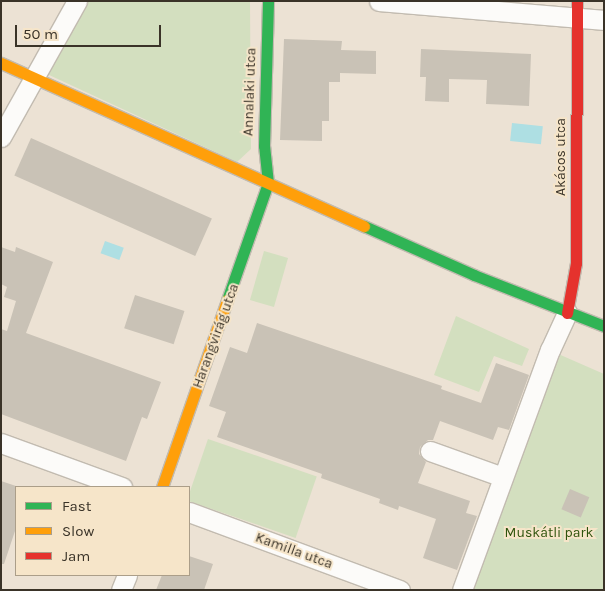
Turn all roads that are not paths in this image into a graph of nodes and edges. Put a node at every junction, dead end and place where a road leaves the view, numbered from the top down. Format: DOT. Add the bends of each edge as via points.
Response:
graph roads {
  1 [pos="77,1"];
  2 [pos="268,1"];
  3 [pos="380,1"];
  4 [pos="577,10"];
  5 [pos="604,20"];
  6 [pos="1,63"];
  7 [pos="34,77"];
  8 [pos="1,137"];
  9 [pos="268,183"];
  10 [pos="567,313"];
  11 [pos="604,326"];
  12 [pos="1,443"];
  13 [pos="430,451"];
  14 [pos="503,477"];
  15 [pos="119,486"];
  16 [pos="162,486"];
  17 [pos="190,512"];
  18 [pos="127,576"];
  19 [pos="121,590"];
  20 [pos="400,590"];
  21 [pos="462,590"];
  1 -- 7 [label="street"];
  2 -- 9 [label="street, Annalaki utca" via="264,146"];
  3 -- 4 [label="street"];
  4 -- 5 [label="street"];
  4 -- 10 [label="street, Akácos utca" via="576,263"];
  6 -- 7 [label="street"];
  7 -- 8 [label="street"];
  7 -- 9 [label="street"];
  9 -- 10 [label="street"];
  9 -- 16 [label="street, Harangvirág utca"];
  10 -- 11 [label="street"];
  10 -- 14 [label="street"];
  12 -- 15 [label="street"];
  13 -- 14 [label="street"];
  14 -- 21 [label="street"];
  17 -- 20 [label="street, Kamilla utca"];
  18 -- 19 [label="street"];
}
